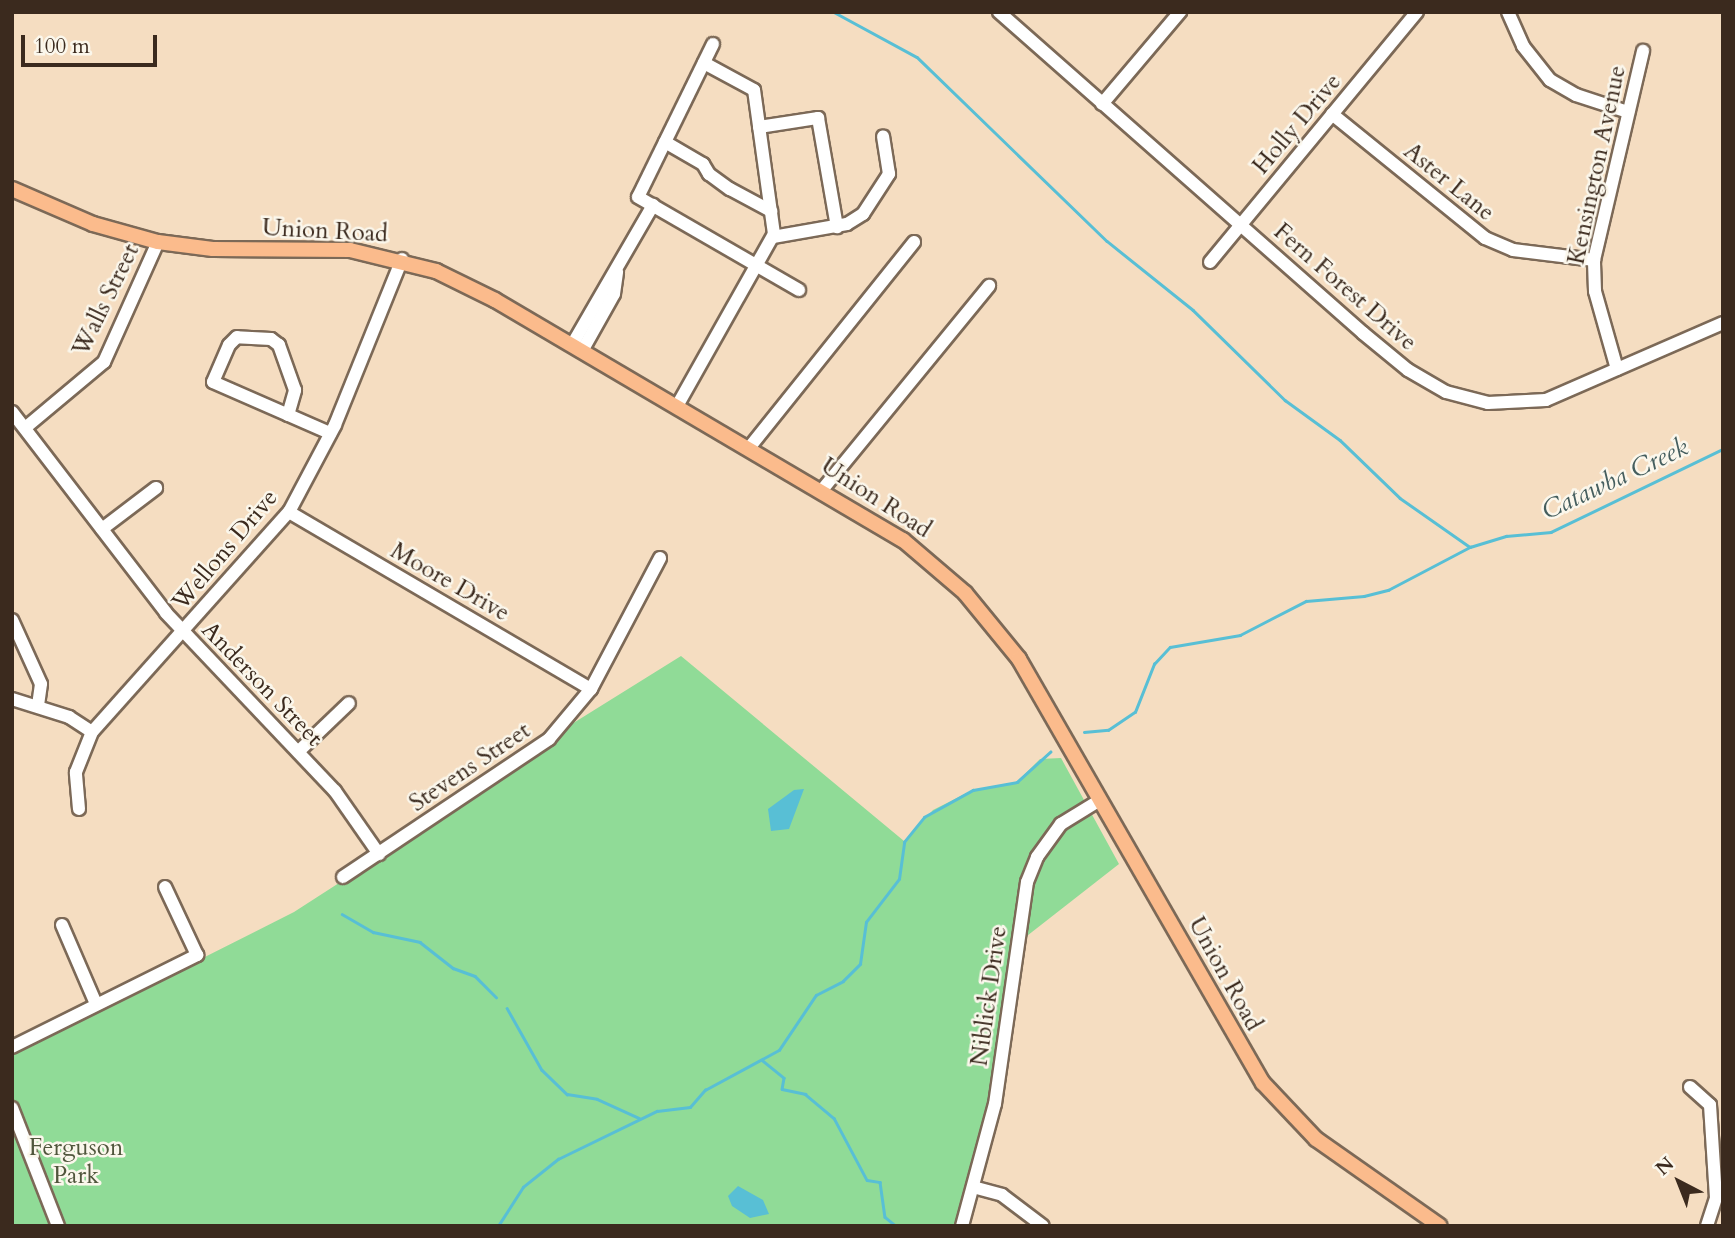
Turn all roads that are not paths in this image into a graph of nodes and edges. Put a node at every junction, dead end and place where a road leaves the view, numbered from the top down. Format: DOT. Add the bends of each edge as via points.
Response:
graph roads {
  1 [pos="999,12"];
  2 [pos="1180,12"];
  3 [pos="1417,12"];
  4 [pos="1507,12"];
  5 [pos="713,44"];
  6 [pos="1643,51"];
  7 [pos="704,63"];
  8 [pos="1102,104"];
  9 [pos="1628,112"];
  10 [pos="1332,114"];
  11 [pos="759,127"];
  12 [pos="883,136"];
  13 [pos="665,142"];
  14 [pos="12,189"];
  15 [pos="653,205"];
  16 [pos="771,211"];
  17 [pos="1240,224"];
  18 [pos="837,227"];
  19 [pos="772,237"];
  20 [pos="158,242"];
  21 [pos="914,242"];
  22 [pos="402,259"];
  23 [pos="1594,260"];
  24 [pos="1210,262"];
  25 [pos="757,264"];
  26 [pos="989,286"];
  27 [pos="799,290"];
  28 [pos="1723,323"];
  29 [pos="577,348"];
  30 [pos="1617,369"];
  31 [pos="677,406"];
  32 [pos="12,412"];
  33 [pos="288,415"];
  34 [pos="25,428"];
  35 [pos="330,433"];
  36 [pos="749,448"];
  37 [pos="156,488"];
  38 [pos="822,490"];
  39 [pos="289,512"];
  40 [pos="102,529"];
  41 [pos="660,558"];
  42 [pos="12,620"];
  43 [pos="183,633"];
  44 [pos="591,689"];
  45 [pos="12,699"];
  46 [pos="349,703"];
  47 [pos="38,706"];
  48 [pos="92,732"];
  49 [pos="299,751"];
  50 [pos="1100,800"];
  51 [pos="79,809"];
  52 [pos="379,854"];
  53 [pos="342,877"];
  54 [pos="165,887"];
  55 [pos="62,925"];
  56 [pos="96,1004"];
  57 [pos="12,1047"];
  58 [pos="1690,1087"];
  59 [pos="12,1108"];
  60 [pos="1718,1141"];
  61 [pos="973,1187"];
  62 [pos="58,1226"];
  63 [pos="962,1226"];
  64 [pos="1044,1226"];
  65 [pos="1440,1226"];
  66 [pos="1707,1226"];
  1 -- 8 [label="street, Fern Forest Drive"];
  2 -- 8 [label="street"];
  3 -- 10 [label="street, Holly Drive"];
  4 -- 9 [label="street" via="1523,46 1550,80 1576,95"];
  5 -- 7 [label="street"];
  6 -- 9 [label="street, Kensington Avenue"];
  7 -- 11 [label="street" via="754,90"];
  7 -- 13 [label="street"];
  8 -- 17 [label="street, Fern Forest Drive"];
  9 -- 23 [label="street, Kensington Avenue"];
  10 -- 17 [label="street, Holly Drive"];
  10 -- 23 [label="street, Aster Lane" via="1485,238 1513,250"];
  11 -- 16 [label="street"];
  11 -- 18 [label="street" via="818,118"];
  12 -- 18 [label="street" via="889,174 863,214"];
  13 -- 15 [label="street" via="638,197"];
  13 -- 16 [label="street" via="703,164 730,189"];
  14 -- 20 [label="main road, Union Road" via="93,224"];
  15 -- 25 [label="street"];
  15 -- 29 [label="street" via="617,272 614,293"];
  16 -- 19 [label="street"];
  17 -- 24 [label="street, Holly Drive"];
  17 -- 30 [label="street, Fern Forest Drive" via="1408,370 1446,392 1488,403 1532,402 1574,391"];
  18 -- 19 [label="street"];
  19 -- 25 [label="street"];
  20 -- 22 [label="main road, Union Road" via="213,249 351,250"];
  20 -- 34 [label="street, Walls Street" via="104,362"];
  21 -- 36 [label="street"];
  22 -- 29 [label="main road, Union Road" via="466,285"];
  22 -- 35 [label="street, Wellons Drive"];
  23 -- 30 [label="street, Kensington Avenue" via="1595,291"];
  25 -- 27 [label="street"];
  25 -- 31 [label="street"];
  26 -- 38 [label="street"];
  28 -- 30 [label="street, Fern Forest Drive"];
  29 -- 31 [label="main road, Union Road"];
  31 -- 36 [label="main road, Union Road"];
  32 -- 34 [label="street, Anderson Street"];
  33 -- 33 [label="street" via="213,382 237,337 271,339 279,345 295,390"];
  33 -- 35 [label="street"];
  34 -- 40 [label="street, Anderson Street"];
  35 -- 39 [label="street, Wellons Drive"];
  36 -- 38 [label="main road, Union Road"];
  37 -- 40 [label="street"];
  38 -- 50 [label="main road, Union Road" via="924,556 985,615 1038,690"];
  39 -- 43 [label="street, Wellons Drive"];
  39 -- 44 [label="street, Moore Drive"];
  40 -- 43 [label="street, Anderson Street"];
  41 -- 44 [label="street, Stevens Street"];
  42 -- 47 [label="street" via="41,684"];
  43 -- 48 [label="street, Wellons Drive"];
  43 -- 49 [label="street, Anderson Street"];
  44 -- 52 [label="street, Stevens Street" via="560,728 529,755"];
  45 -- 47 [label="street"];
  46 -- 49 [label="street"];
  47 -- 48 [label="street"];
  48 -- 51 [label="street, Wellons Drive" via="76,772"];
  49 -- 52 [label="street, Anderson Street" via="335,791"];
  50 -- 61 [label="street, Niblick Drive" via="1061,824 1037,857 1027,882 995,1104"];
  50 -- 65 [label="main road, Union Road" via="1263,1083 1323,1145"];
  52 -- 53 [label="street, Stevens Street"];
  54 -- 56 [label="street" via="197,955"];
  55 -- 56 [label="street"];
  56 -- 57 [label="street"];
  58 -- 60 [label="street" via="1710,1105"];
  59 -- 62 [label="street"];
  60 -- 66 [label="street" via="1716,1198"];
  61 -- 63 [label="street, Niblick Drive"];
  61 -- 64 [label="street" via="1002,1195"];
}
